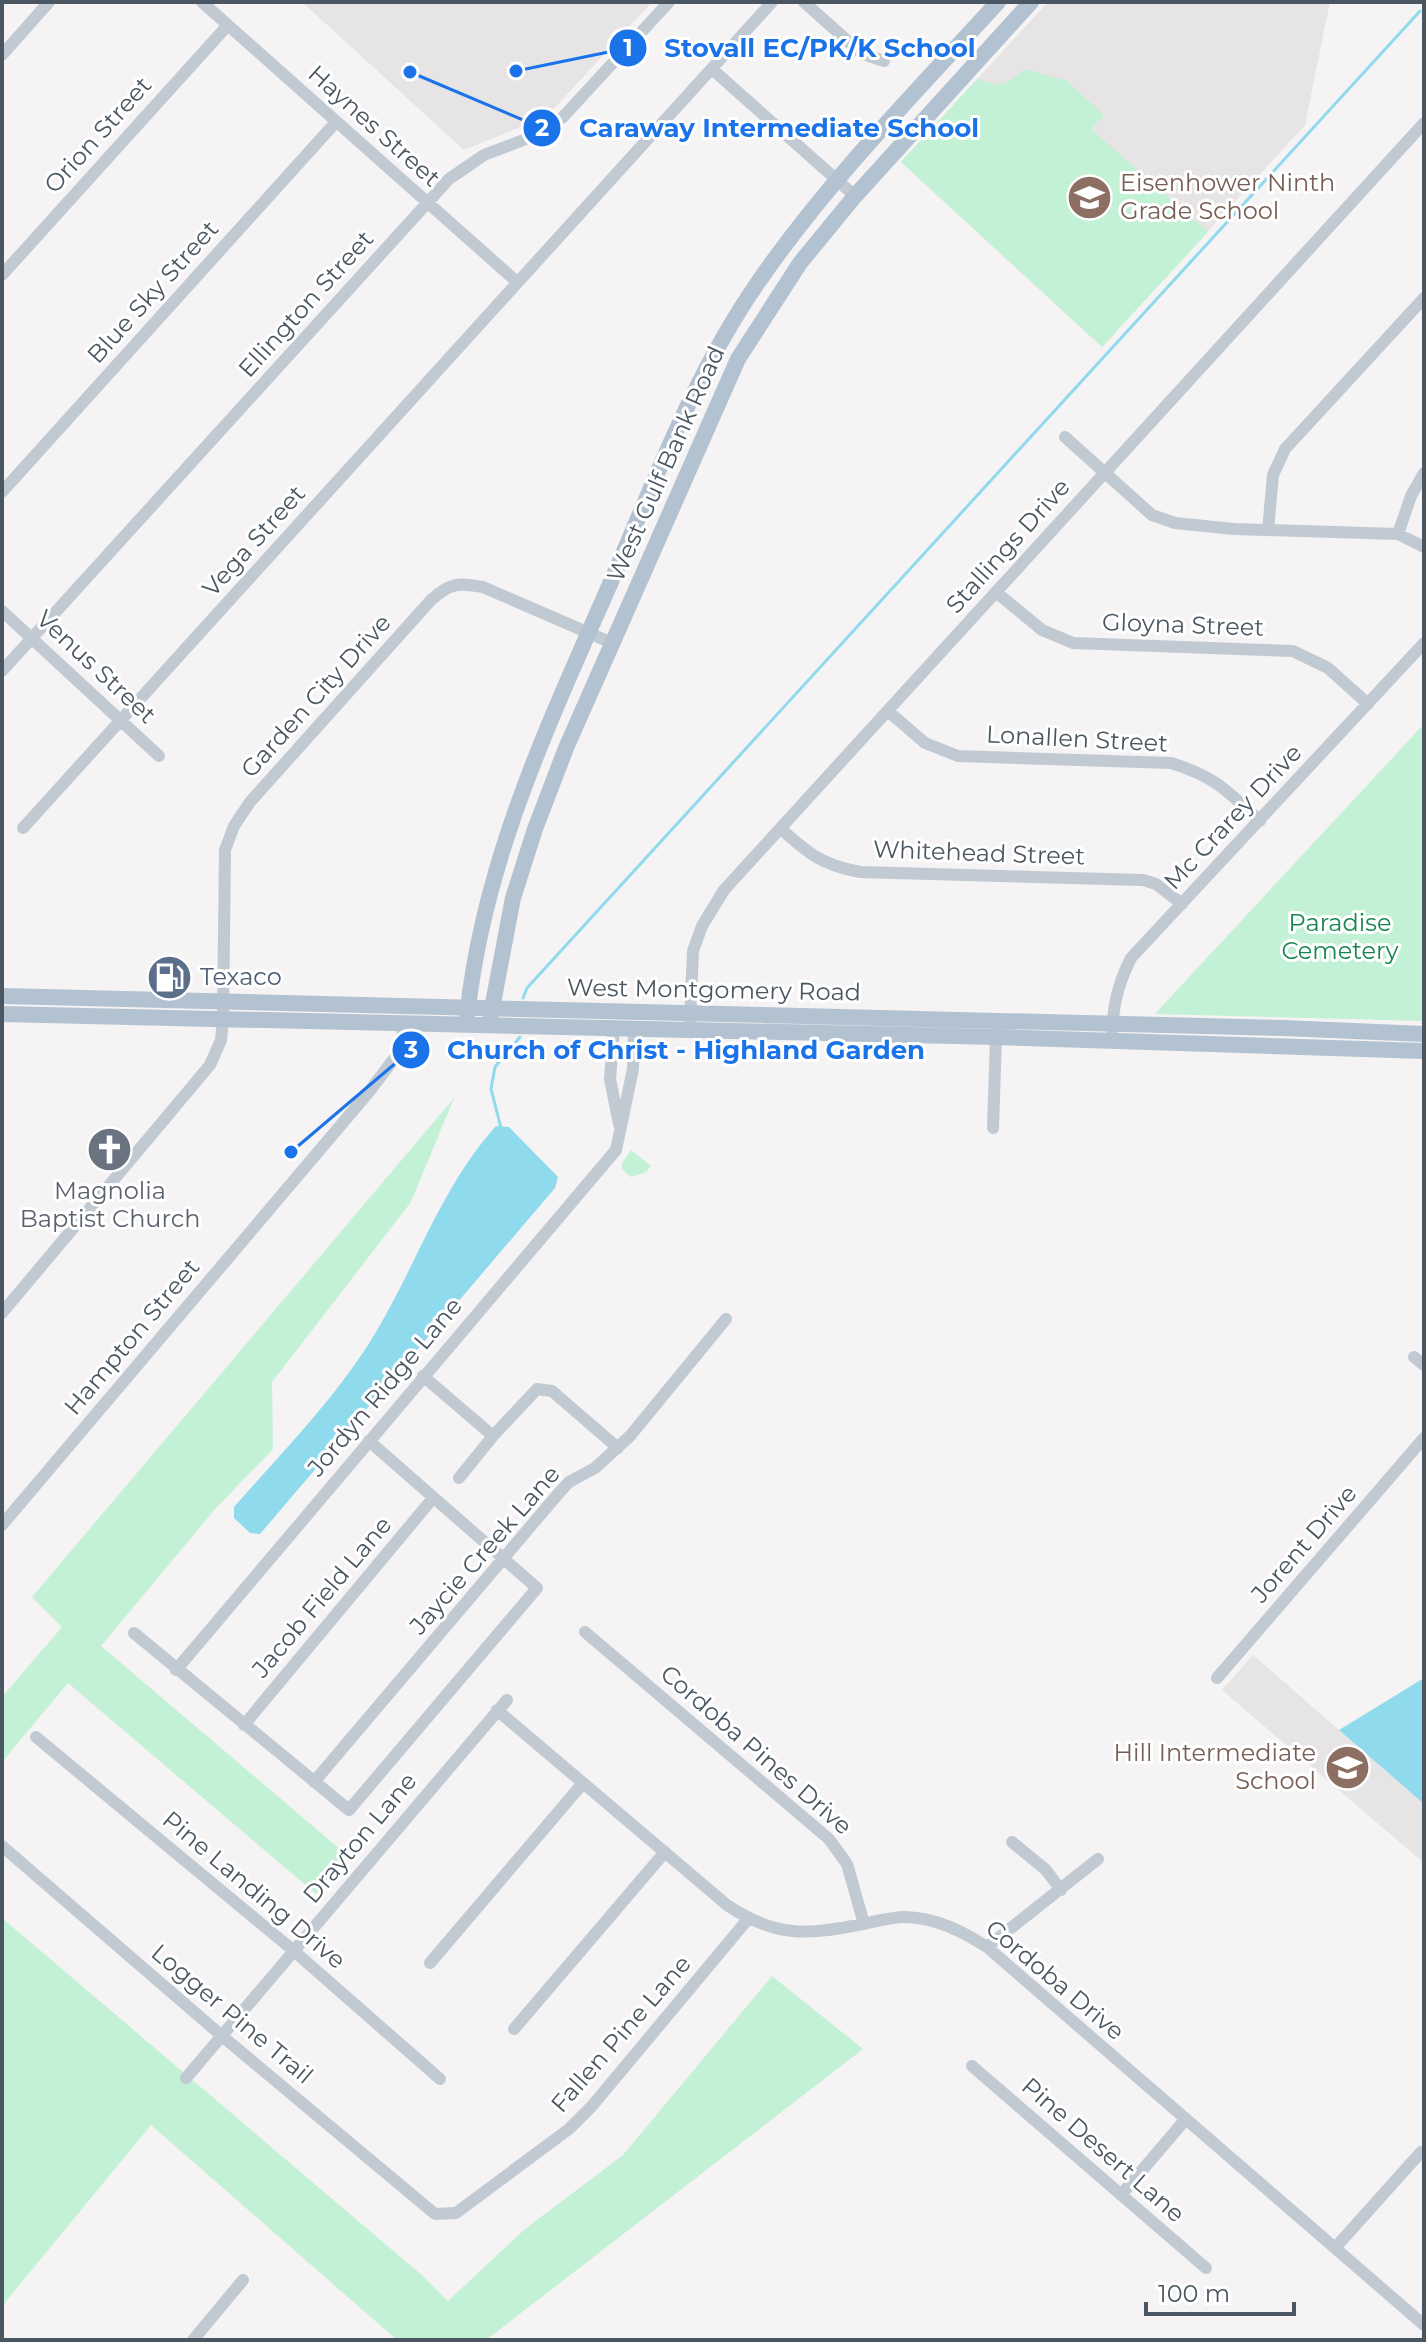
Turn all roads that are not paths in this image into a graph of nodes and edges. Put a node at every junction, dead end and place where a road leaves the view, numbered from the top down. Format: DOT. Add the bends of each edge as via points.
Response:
graph roads {
  1 [pos="49,2"];
  2 [pos="202,2"];
  3 [pos="669,2"];
  4 [pos="772,2"];
  5 [pos="804,2"];
  6 [pos="998,2"];
  7 [pos="1031,2"];
  8 [pos="228,25"];
  9 [pos="959,45"];
  10 [pos="2,55"];
  11 [pos="884,61"];
  12 [pos="978,61"];
  13 [pos="712,69"];
  14 [pos="336,122"];
  15 [pos="1424,123"];
  16 [pos="838,180"];
  17 [pos="855,196"];
  18 [pos="426,204"];
  19 [pos="2,275"];
  20 [pos="517,282"];
  21 [pos="1424,298"];
  22 [pos="732,323"];
  23 [pos="752,335"];
  24 [pos="1065,437"];
  25 [pos="1424,473"];
  26 [pos="1104,474"];
  27 [pos="655,480"];
  28 [pos="678,490"];
  29 [pos="2,492"];
  30 [pos="1268,530"];
  31 [pos="1398,534"];
  32 [pos="1424,547"];
  33 [pos="996,592"];
  34 [pos="2,611"];
  35 [pos="589,632"];
  36 [pos="31,637"];
  37 [pos="612,643"];
  38 [pos="1424,643"];
  39 [pos="2,671"];
  40 [pos="1368,704"];
  41 [pos="888,711"];
  42 [pos="121,721"];
  43 [pos="159,756"];
  44 [pos="511,820"];
  45 [pos="1260,821"];
  46 [pos="23,828"];
  47 [pos="535,829"];
  48 [pos="781,829"];
  49 [pos="1182,904"];
  50 [pos="2,996"];
  51 [pos="223,1010"];
  52 [pos="2,1014"];
  53 [pos="467,1016"];
  54 [pos="490,1016"];
  55 [pos="690,1021"];
  56 [pos="404,1023"];
  57 [pos="614,1028"];
  58 [pos="634,1028"];
  59 [pos="1112,1032"];
  60 [pos="1424,1034"];
  61 [pos="996,1037"];
  62 [pos="1424,1051"];
  63 [pos="993,1128"];
  64 [pos="620,1129"];
  65 [pos="2,1313"];
  66 [pos="726,1319"];
  67 [pos="423,1376"];
  68 [pos="493,1436"];
  69 [pos="1424,1438"];
  70 [pos="369,1441"];
  71 [pos="618,1448"];
  72 [pos="459,1478"];
  73 [pos="433,1498"];
  74 [pos="2,1525"];
  75 [pos="504,1559"];
  76 [pos="585,1632"];
  77 [pos="134,1633"];
  78 [pos="176,1670"];
  79 [pos="1217,1678"];
  80 [pos="507,1700"];
  81 [pos="497,1710"];
  82 [pos="244,1725"];
  83 [pos="36,1737"];
  84 [pos="314,1782"];
  85 [pos="583,1783"];
  86 [pos="1012,1842"];
  87 [pos="2,1846"];
  88 [pos="665,1852"];
  89 [pos="1098,1859"];
  90 [pos="1061,1890"];
  91 [pos="748,1919"];
  92 [pos="864,1924"];
  93 [pos="987,1947"];
  94 [pos="294,1951"];
  95 [pos="430,1963"];
  96 [pos="514,2029"];
  97 [pos="222,2036"];
  98 [pos="972,2066"];
  99 [pos="186,2078"];
  100 [pos="440,2079"];
  101 [pos="1185,2120"];
  102 [pos="1421,2152"];
  103 [pos="1121,2195"];
  104 [pos="435,2214"];
  105 [pos="1335,2248"];
  106 [pos="1206,2268"];
  107 [pos="243,2280"];
  108 [pos="1424,2325"];
  109 [pos="193,2340"];
  1 -- 10 [label="street"];
  2 -- 8 [label="street, Haynes Street"];
  3 -- 18 [label="street, Ellington Street" via="563,117 468,164"];
  4 -- 13 [label="street, Vega Street"];
  5 -- 11 [label="street" via="861,53"];
  6 -- 9 [label="main road, West Gulf Bank Road"];
  7 -- 12 [label="main road, West Gulf Bank Road"];
  8 -- 14 [label="street, Haynes Street"];
  8 -- 19 [label="street, Orion Street"];
  9 -- 12 [label="main road"];
  9 -- 16 [label="main road, West Gulf Bank Road"];
  12 -- 17 [label="main road, West Gulf Bank Road"];
  13 -- 16 [label="street"];
  13 -- 20 [label="street, Vega Street"];
  14 -- 18 [label="street, Haynes Street"];
  14 -- 29 [label="street, Blue Sky Street"];
  15 -- 26 [label="street, Stallings Drive"];
  16 -- 17 [label="street"];
  16 -- 22 [label="main road, West Gulf Bank Road" via="783,247"];
  17 -- 23 [label="main road, West Gulf Bank Road" via="800,263"];
  18 -- 20 [label="street, Haynes Street"];
  18 -- 36 [label="street, Ellington Street"];
  20 -- 42 [label="street, Vega Street"];
  21 -- 30 [label="street" via="1285,449 1273,475"];
  22 -- 23 [label="main road"];
  22 -- 27 [label="main road, West Gulf Bank Road" via="693,393"];
  23 -- 28 [label="main road, West Gulf Bank Road"];
  24 -- 26 [label="street"];
  25 -- 31 [label="street"];
  26 -- 30 [label="street" via="1152,515 1175,523"];
  26 -- 33 [label="street, Stallings Drive"];
  27 -- 28 [label="main road"];
  27 -- 35 [label="main road, West Gulf Bank Road"];
  28 -- 37 [label="main road, West Gulf Bank Road"];
  30 -- 31 [label="street"];
  31 -- 32 [label="street"];
  33 -- 40 [label="street, Gloyna Street" via="1042,630 1073,643 1293,651 1328,668"];
  33 -- 41 [label="street, Stallings Drive"];
  34 -- 36 [label="street, Venus Street"];
  35 -- 37 [label="street, Garden City Drive"];
  35 -- 44 [label="main road, West Gulf Bank Road"];
  35 -- 51 [label="street, Garden City Drive" via="483,587 447,586 431,600 234,826 225,850"];
  36 -- 39 [label="street, Ellington Street"];
  36 -- 42 [label="street, Venus Street"];
  37 -- 47 [label="main road, West Gulf Bank Road"];
  38 -- 40 [label="street, Mc Crarey Drive"];
  40 -- 45 [label="street, Mc Crarey Drive"];
  41 -- 45 [label="street, Lonallen Street" via="925,743 958,756 1171,763 1217,782"];
  41 -- 48 [label="street, Stallings Drive"];
  42 -- 43 [label="street, Venus Street"];
  42 -- 46 [label="street, Vega Street"];
  44 -- 47 [label="main road"];
  44 -- 53 [label="main road, West Gulf Bank Road" via="476,947"];
  45 -- 49 [label="street, Mc Crarey Drive"];
  47 -- 54 [label="main road, West Gulf Bank Road" via="513,898"];
  48 -- 49 [label="street, Whitehead Street" via="813,858 847,870 1143,880"];
  48 -- 55 [label="street, Stallings Drive" via="724,890 702,926 693,951"];
  49 -- 59 [label="street, Mc Crarey Drive" via="1131,958 1119,982"];
  50 -- 51 [label="main road, West Montgomery Road"];
  51 -- 52 [label="main road, West Montgomery Road"];
  51 -- 53 [label="main road, West Montgomery Road"];
  51 -- 56 [label="main road, West Montgomery Road"];
  51 -- 65 [label="street, Garden City Drive" via="221,1040 210,1065"];
  53 -- 54 [label="main road, West Montgomery Road"];
  53 -- 56 [label="main road, West Montgomery Road"];
  54 -- 55 [label="main road, West Montgomery Road"];
  54 -- 57 [label="main road, West Montgomery Road"];
  55 -- 58 [label="main road, West Montgomery Road"];
  55 -- 59 [label="main road, West Montgomery Road"];
  55 -- 61 [label="main road, West Montgomery Road"];
  56 -- 74 [label="street, Hampton Street" via="400,1051 368,1093"];
  57 -- 58 [label="main road, West Montgomery Road"];
  57 -- 64 [label="street" via="610,1079"];
  58 -- 64 [label="street, Jordyn Ridge Lane" via="633,1069"];
  59 -- 60 [label="main road, West Montgomery Road"];
  59 -- 61 [label="main road, West Montgomery Road"];
  59 -- 62 [label="main road, West Montgomery Road"];
  61 -- 63 [label="street"];
  64 -- 67 [label="street, Jordyn Ridge Lane" via="616,1150"];
  66 -- 71 [label="street, Jaycie Creek Lane"];
  67 -- 68 [label="street"];
  67 -- 70 [label="street, Jordyn Ridge Lane"];
  68 -- 71 [label="street" via="542,1388"];
  68 -- 72 [label="street"];
  69 -- 79 [label="street, Jorent Drive"];
  70 -- 73 [label="street"];
  70 -- 78 [label="street, Jordyn Ridge Lane"];
  71 -- 75 [label="street, Jaycie Creek Lane" via="569,1482"];
  73 -- 75 [label="street"];
  73 -- 82 [label="street, Jacob Field Lane"];
  75 -- 84 [label="street, Jaycie Creek Lane"];
  75 -- 84 [label="street" via="537,1588 349,1810"];
  76 -- 92 [label="street, Cordoba Pines Drive" via="829,1839 847,1864"];
  77 -- 78 [label="street"];
  78 -- 82 [label="street"];
  80 -- 81 [label="street, Drayton Lane"];
  81 -- 85 [label="street, Cordoba Drive"];
  81 -- 94 [label="street, Drayton Lane"];
  82 -- 84 [label="street"];
  83 -- 94 [label="street, Pine Landing Drive"];
  85 -- 88 [label="street, Cordoba Drive"];
  85 -- 95 [label="street"];
  86 -- 90 [label="street"];
  87 -- 97 [label="street, Logger Pine Trail"];
  88 -- 91 [label="street, Cordoba Drive"];
  88 -- 96 [label="street"];
  89 -- 90 [label="street"];
  90 -- 93 [label="street"];
  91 -- 92 [label="street, Cordoba Drive" via="798,1933"];
  91 -- 104 [label="street, Fallen Pine Lane" via="569,2129 456,2213"];
  92 -- 93 [label="street, Cordoba Drive" via="906,1917 927,1920 949,1925"];
  93 -- 101 [label="street, Cordoba Drive"];
  94 -- 97 [label="street, Drayton Lane"];
  94 -- 100 [label="street, Pine Landing Drive"];
  97 -- 99 [label="street, Drayton Lane"];
  97 -- 104 [label="street, Logger Pine Trail"];
  98 -- 103 [label="street, Pine Desert Lane"];
  101 -- 103 [label="street"];
  101 -- 105 [label="street, Cordoba Drive"];
  102 -- 105 [label="street"];
  103 -- 106 [label="street, Pine Desert Lane"];
  105 -- 108 [label="street, Cordoba Drive"];
  107 -- 109 [label="street"];
}
